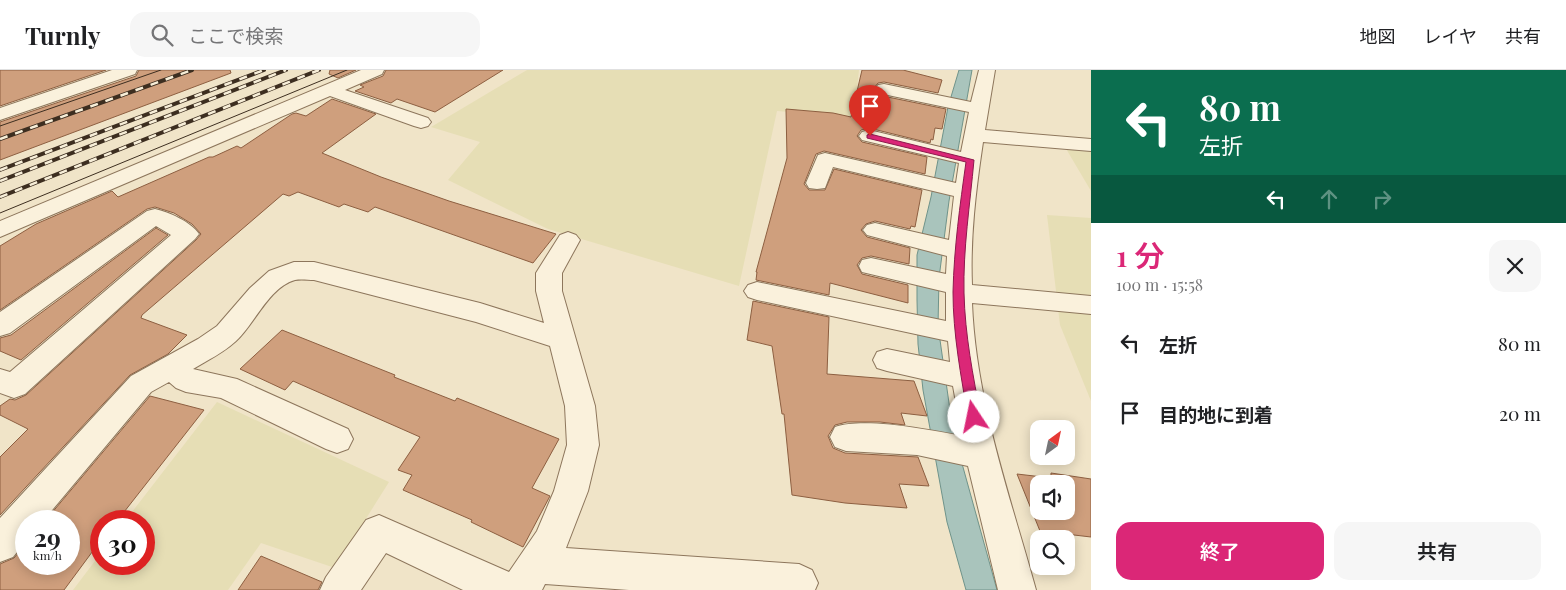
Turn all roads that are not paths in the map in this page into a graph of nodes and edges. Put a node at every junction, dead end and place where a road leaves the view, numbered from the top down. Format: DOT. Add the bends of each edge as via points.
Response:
graph roads {
  1 [pos="129,70"];
  2 [pos="376,70"];
  3 [pos="987,70"];
  4 [pos="884,89"];
  5 [pos="329,90"];
  6 [pos="0,114"];
  7 [pos="421,122"];
  8 [pos="973,134"];
  9 [pos="870,136"];
  10 [pos="1091,137"];
  11 [pos="817,183"];
  12 [pos="964,192"];
  13 [pos="0,230"];
  14 [pos="875,230"];
  15 [pos="568,240"];
  16 [pos="958,250"];
  17 [pos="871,266"];
  18 [pos="958,289"];
  19 [pos="757,291"];
  20 [pos="1091,305"];
  21 [pos="0,326"];
  22 [pos="960,334"];
  23 [pos="562,339"];
  24 [pos="895,361"];
  25 [pos="171,367"];
  26 [pos="965,376"];
  27 [pos="0,381"];
  28 [pos="846,437"];
  29 [pos="337,439"];
  30 [pos="983,455"];
  31 [pos="0,544"];
  32 [pos="528,578"];
  33 [pos="799,583"];
  34 [pos="339,590"];
  35 [pos="505,590"];
  36 [pos="1018,590"];
  1 -- 6 [label="street"];
  2 -- 5 [label="street"];
  3 -- 8 [label="street"];
  4 -- 8 [label="street" via="941,101"];
  5 -- 7 [label="street"];
  5 -- 13 [label="street"];
  8 -- 9 [label="street" via="930,151"];
  8 -- 10 [label="street"];
  8 -- 12 [label="street"];
  11 -- 12 [label="street" via="825,159"];
  12 -- 16 [label="street"];
  14 -- 16 [label="street"];
  15 -- 23 [label="street" via="549,273 549,291"];
  16 -- 18 [label="street"];
  17 -- 18 [label="street"];
  18 -- 20 [label="street"];
  18 -- 22 [label="street"];
  19 -- 22 [label="street"];
  21 -- 27 [label="street" via="155,216 187,234 14,386"];
  22 -- 26 [label="street"];
  23 -- 25 [label="street" via="480,313 332,275 294,271 278,277 259,294 227,333"];
  23 -- 32 [label="street" via="580,406 583,445 571,492 550,543"];
  24 -- 26 [label="street"];
  25 -- 29 [label="street" via="186,380 226,387"];
  25 -- 31 [label="street" via="141,384"];
  26 -- 30 [label="street"];
  28 -- 30 [label="street" via="917,441"];
  30 -- 36 [label="street"];
  32 -- 33 [label="street"];
  34 -- 35 [label="street" via="379,532"];
}
